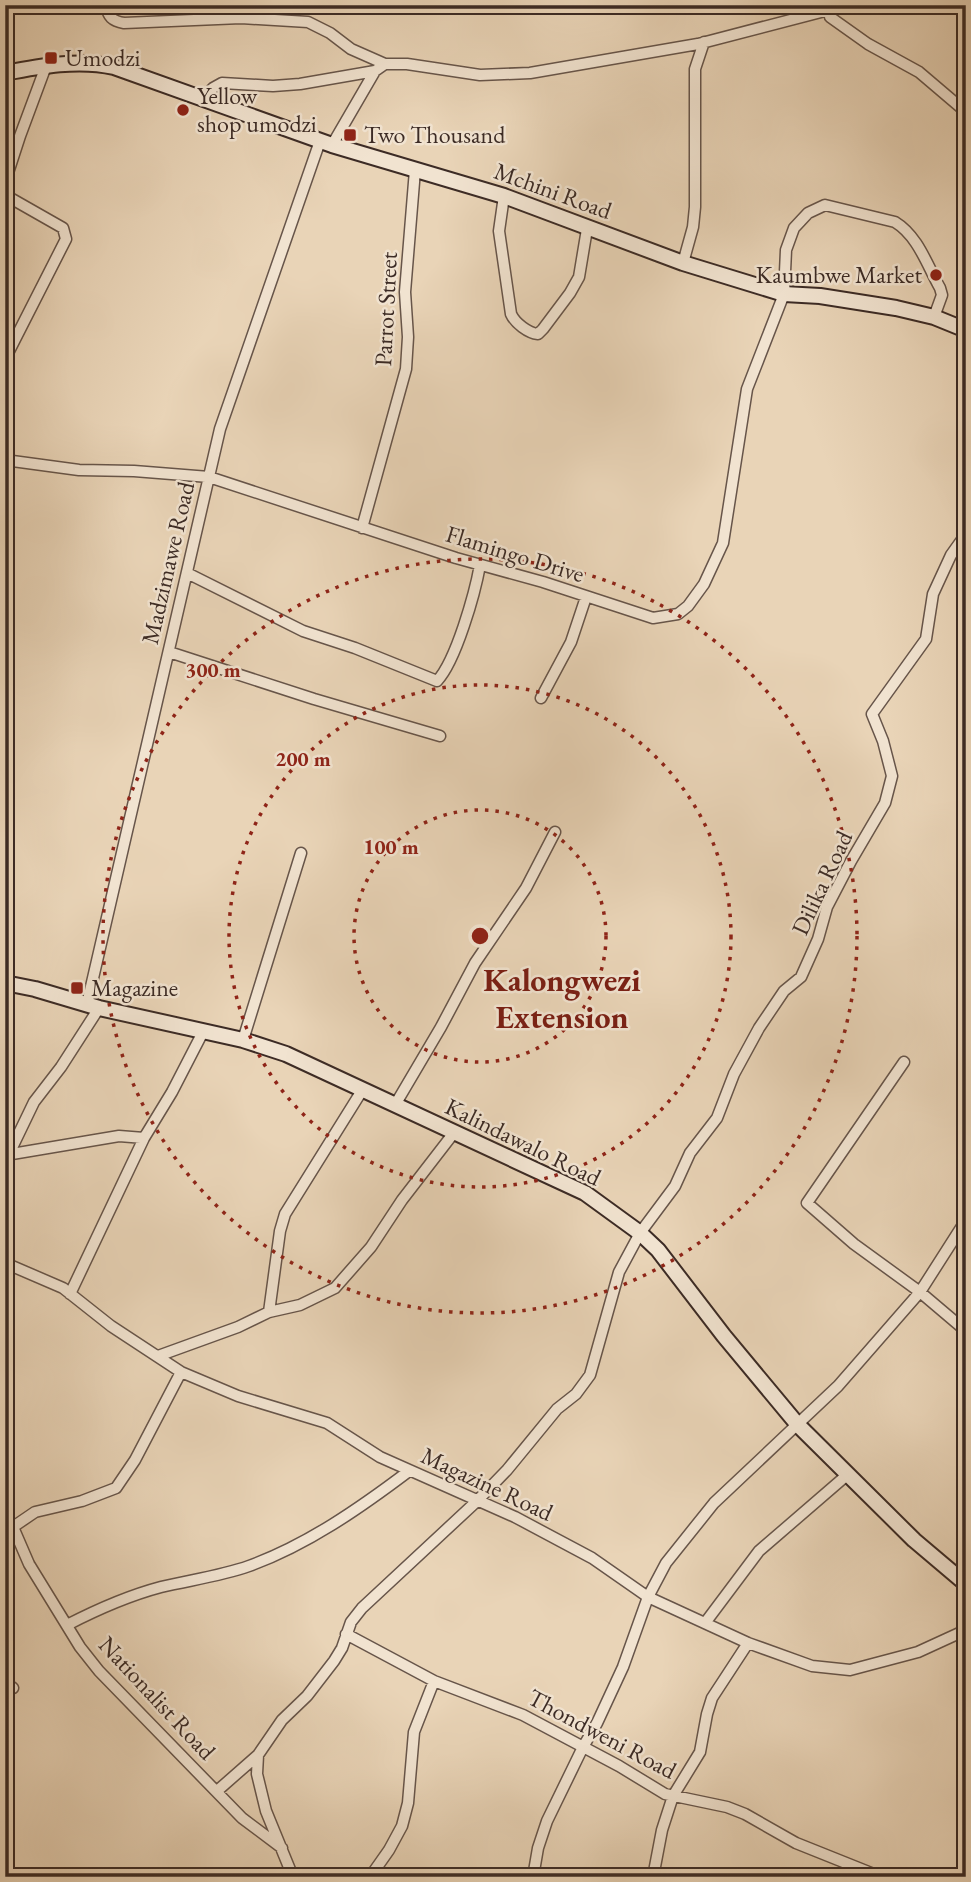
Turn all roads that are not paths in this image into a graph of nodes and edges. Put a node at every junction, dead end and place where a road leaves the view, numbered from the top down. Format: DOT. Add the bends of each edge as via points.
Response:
graph roads {
  1 [pos="106,5"];
  2 [pos="799,5"];
  3 [pos="848,5"];
  4 [pos="830,12"];
  5 [pos="807,15"];
  6 [pos="704,43"];
  7 [pos="385,64"];
  8 [pos="46,66"];
  9 [pos="375,71"];
  10 [pos="5,73"];
  11 [pos="202,99"];
  12 [pos="966,112"];
  13 [pos="326,143"];
  14 [pos="415,170"];
  15 [pos="5,182"];
  16 [pos="5,195"];
  17 [pos="504,196"];
  18 [pos="587,229"];
  19 [pos="683,263"];
  20 [pos="784,294"];
  21 [pos="934,317"];
  22 [pos="966,330"];
  23 [pos="5,359"];
  24 [pos="5,460"];
  25 [pos="209,477"];
  26 [pos="362,528"];
  27 [pos="966,534"];
  28 [pos="480,565"];
  29 [pos="187,573"];
  30 [pos="586,597"];
  31 [pos="169,652"];
  32 [pos="541,698"];
  33 [pos="440,736"];
  34 [pos="555,832"];
  35 [pos="301,853"];
  36 [pos="5,983"];
  37 [pos="93,1006"];
  38 [pos="204,1030"];
  39 [pos="243,1040"];
  40 [pos="904,1062"];
  41 [pos="363,1089"];
  42 [pos="395,1105"];
  43 [pos="453,1134"];
  44 [pos="144,1139"];
  45 [pos="6,1156"];
  46 [pos="966,1220"];
  47 [pos="640,1233"];
  48 [pos="5,1263"];
  49 [pos="920,1292"];
  50 [pos="70,1294"];
  51 [pos="269,1312"];
  52 [pos="966,1331"];
  53 [pos="158,1356"];
  54 [pos="181,1372"];
  55 [pos="798,1425"];
  56 [pos="409,1471"];
  57 [pos="848,1475"];
  58 [pos="477,1501"];
  59 [pos="9,1525"];
  60 [pos="966,1584"];
  61 [pos="648,1597"];
  62 [pos="705,1623"];
  63 [pos="67,1625"];
  64 [pos="966,1630"];
  65 [pos="346,1634"];
  66 [pos="748,1643"];
  67 [pos="434,1681"];
  68 [pos="583,1746"];
  69 [pos="258,1755"];
  70 [pos="217,1791"];
  71 [pos="673,1796"];
  72 [pos="282,1848"];
  73 [pos="293,1877"];
  74 [pos="370,1877"];
  75 [pos="533,1877"];
  76 [pos="653,1877"];
  77 [pos="881,1877"];
  1 -- 7 [label="street" via="109,17 124,23 241,18 308,22"];
  2 -- 5 [label="street"];
  3 -- 4 [label="street"];
  4 -- 5 [label="street"];
  4 -- 12 [label="street" via="830,18 919,72"];
  5 -- 6 [label="street"];
  6 -- 7 [label="street" via="506,75"];
  6 -- 19 [label="street" via="695,69 695,207"];
  7 -- 9 [label="street"];
  8 -- 10 [label="street, Mchini Road"];
  8 -- 11 [label="street, Mchini Road" via="96,63"];
  8 -- 15 [label="street"];
  9 -- 11 [label="street" via="300,84 222,83"];
  9 -- 13 [label="street, Madzimawe Road"];
  11 -- 13 [label="street, Mchini Road"];
  13 -- 14 [label="street, Mchini Road"];
  13 -- 25 [label="street, Madzimawe Road" via="220,429"];
  14 -- 17 [label="street, Mchini Road"];
  14 -- 26 [label="street, Parrot Street" via="405,292 406,369"];
  16 -- 23 [label="street" via="63,228 66,239"];
  17 -- 18 [label="street, Mchini Road"];
  17 -- 18 [label="street" via="499,231 511,314 532,334 543,329 575,285"];
  18 -- 19 [label="street, Mchini Road"];
  19 -- 20 [label="street, Mchini Road"];
  20 -- 21 [label="street, Mchini Road"];
  20 -- 21 [label="street, Flamingo Drive" via="789,237 808,213 828,205 895,222 908,231 942,292"];
  20 -- 30 [label="street, Flamingo Drive" via="747,389 723,543 704,584 688,606 666,617 653,618"];
  21 -- 22 [label="street, Mchini Road"];
  24 -- 25 [label="street, Flamingo Drive" via="79,470"];
  25 -- 26 [label="street, Flamingo Drive"];
  25 -- 29 [label="street, Madzimawe Road"];
  26 -- 28 [label="street, Flamingo Drive"];
  27 -- 47 [label="street, Dilika Road" via="933,594 926,639 872,714 892,776 885,803 827,907 801,977 784,992 759,1028 717,1118"];
  28 -- 29 [label="street" via="461,633 438,681 303,631"];
  28 -- 30 [label="street, Flamingo Drive"];
  29 -- 31 [label="street, Madzimawe Road"];
  30 -- 32 [label="street" via="572,642"];
  31 -- 33 [label="street"];
  31 -- 37 [label="street, Madzimawe Road"];
  34 -- 42 [label="street"];
  35 -- 39 [label="street"];
  36 -- 37 [label="street, Kalindawalo Road"];
  37 -- 38 [label="street, Kalindawalo Road"];
  37 -- 45 [label="street, Madzimawe Road"];
  38 -- 39 [label="street, Kalindawalo Road"];
  38 -- 44 [label="street"];
  39 -- 41 [label="street, Kalindawalo Road"];
  40 -- 49 [label="street" via="807,1203"];
  41 -- 42 [label="street, Kalindawalo Road"];
  41 -- 51 [label="street" via="285,1214"];
  42 -- 43 [label="street, Kalindawalo Road"];
  43 -- 47 [label="street, Kalindawalo Road" via="585,1193"];
  43 -- 51 [label="street" via="344,1280 300,1305"];
  44 -- 45 [label="street" via="119,1136"];
  44 -- 50 [label="street"];
  46 -- 49 [label="street"];
  47 -- 55 [label="street, Kalindawalo Road"];
  47 -- 58 [label="street" via="619,1272 590,1376"];
  48 -- 50 [label="street, Magazine Road" via="50,1280"];
  49 -- 52 [label="street"];
  49 -- 55 [label="street"];
  50 -- 53 [label="street, Magazine Road"];
  51 -- 53 [label="street"];
  53 -- 54 [label="street, Magazine Road"];
  54 -- 56 [label="street, Magazine Road" via="238,1396 327,1423"];
  54 -- 59 [label="street" via="116,1488 35,1512"];
  55 -- 57 [label="street, Kalindawalo Road"];
  55 -- 61 [label="street" via="714,1503 666,1563"];
  56 -- 58 [label="street, Magazine Road"];
  56 -- 63 [label="street" via="283,1552 247,1567 110,1603"];
  57 -- 60 [label="street, Kalindawalo Road"];
  57 -- 62 [label="street" via="759,1551"];
  58 -- 61 [label="street, Magazine Road" via="592,1558"];
  58 -- 65 [label="street" via="362,1608"];
  59 -- 63 [label="street, Nationalist Road"];
  61 -- 62 [label="street, Magazine Road"];
  61 -- 68 [label="street" via="623,1667"];
  62 -- 66 [label="street, Magazine Road"];
  63 -- 70 [label="street, Nationalist Road" via="99,1671"];
  64 -- 66 [label="street, Magazine Road" via="918,1652 850,1670 812,1666"];
  65 -- 67 [label="street, Thondweni Road"];
  65 -- 69 [label="street" via="334,1661"];
  66 -- 71 [label="street" via="712,1699 700,1752"];
  67 -- 68 [label="street, Thondweni Road" via="523,1715"];
  67 -- 74 [label="street" via="414,1732 402,1826"];
  68 -- 71 [label="street, Thondweni Road"];
  68 -- 75 [label="street" via="547,1821"];
  69 -- 70 [label="street"];
  69 -- 72 [label="street" via="257,1774 266,1811"];
  70 -- 72 [label="street, Nationalist Road" via="242,1818"];
  71 -- 76 [label="street"];
  71 -- 77 [label="street, Thondweni Road" via="727,1807 796,1843"];
  72 -- 73 [label="street"];
}
